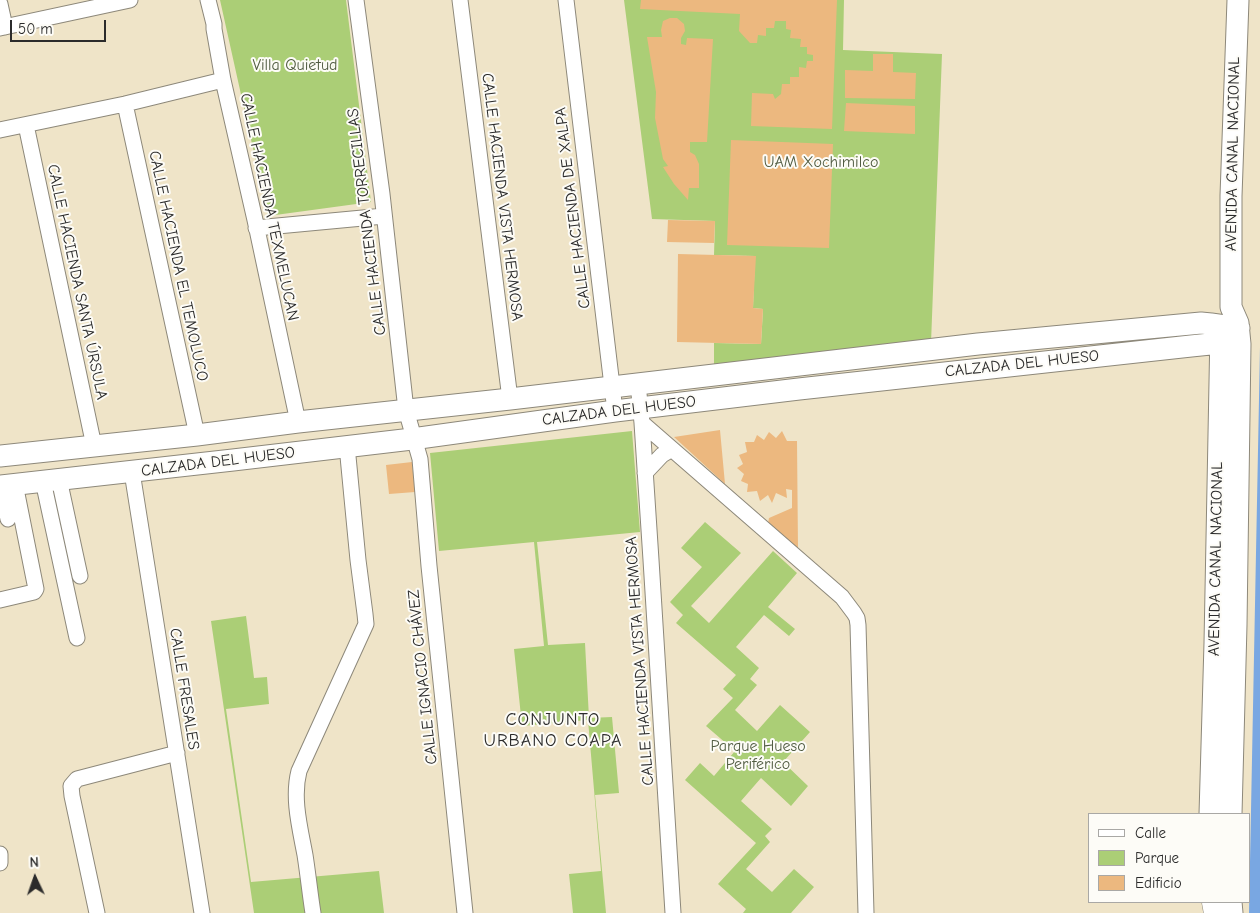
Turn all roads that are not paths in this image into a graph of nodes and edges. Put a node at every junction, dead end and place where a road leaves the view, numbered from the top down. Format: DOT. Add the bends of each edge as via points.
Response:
graph roads {
  1 [pos="130,0"];
  2 [pos="208,0"];
  3 [pos="356,0"];
  4 [pos="460,0"];
  5 [pos="566,0"];
  6 [pos="1238,0"];
  7 [pos="104,3"];
  8 [pos="0,4"];
  9 [pos="2,28"];
  10 [pos="223,80"];
  11 [pos="125,104"];
  12 [pos="26,125"];
  13 [pos="0,130"];
  14 [pos="384,216"];
  15 [pos="256,228"];
  16 [pos="1230,330"];
  17 [pos="1191,346"];
  18 [pos="1220,379"];
  19 [pos="638,384"];
  20 [pos="612,387"];
  21 [pos="510,399"];
  22 [pos="406,410"];
  23 [pos="615,411"];
  24 [pos="641,415"];
  25 [pos="298,422"];
  26 [pos="197,435"];
  27 [pos="414,439"];
  28 [pos="94,446"];
  29 [pos="346,446"];
  30 [pos="672,449"];
  31 [pos="0,456"];
  32 [pos="132,472"];
  33 [pos="645,473"];
  34 [pos="51,480"];
  35 [pos="5,485"];
  36 [pos="10,518"];
  37 [pos="80,576"];
  38 [pos="0,600"];
  39 [pos="77,638"];
  40 [pos="177,752"];
  41 [pos="1210,813"];
  42 [pos="1231,813"];
  43 [pos="0,854"];
  44 [pos="0,863"];
  45 [pos="97,913"];
  46 [pos="202,913"];
  47 [pos="313,913"];
  48 [pos="465,913"];
  49 [pos="673,913"];
  50 [pos="866,913"];
  1 -- 7 [label="street"];
  2 -- 10 [label="street, CALLE HACIENDA TEXMELUCAN"];
  3 -- 14 [label="street, CALLE HACIENDA TORRECILLAS"];
  4 -- 21 [label="street, CALLE HACIENDA VISTA HERMOSA"];
  5 -- 20 [label="street, CALLE HACIENDA DE XALPA"];
  6 -- 16 [label="main road, AVENIDA CANAL NACIONAL" via="1230,196"];
  7 -- 9 [label="street"];
  8 -- 9 [label="street"];
  10 -- 11 [label="street"];
  10 -- 15 [label="street, CALLE HACIENDA TEXMELUCAN"];
  11 -- 12 [label="street"];
  11 -- 26 [label="street, CALLE HACIENDA EL TEMOLUCO"];
  12 -- 13 [label="street"];
  12 -- 28 [label="street, CALLE HACIENDA SANTA ÚRSULA"];
  14 -- 15 [label="street"];
  14 -- 22 [label="street, CALLE HACIENDA TORRECILLAS"];
  15 -- 25 [label="street, CALLE HACIENDA TEXMELUCAN"];
  16 -- 17 [label="main road, CALZADA DEL HUESO"];
  16 -- 18 [label="main road, AVENIDA CANAL NACIONAL"];
  16 -- 19 [label="main road, CALZADA DEL HUESO" via="1201,323 978,344"];
  16 -- 42 [label="main road, AVENIDA CANAL NACIONAL" via="1236,625"];
  17 -- 18 [label="main road" via="1210,356"];
  17 -- 24 [label="main road, CALZADA DEL HUESO" via="799,389"];
  18 -- 41 [label="main road, AVENIDA CANAL NACIONAL"];
  19 -- 20 [label="main road, CALZADA DEL HUESO"];
  19 -- 24 [label="street, CALLE HACIENDA VISTA HERMOSA"];
  20 -- 21 [label="main road, CALZADA DEL HUESO"];
  20 -- 23 [label="street, CALLE HACIENDA DE XALPA"];
  21 -- 22 [label="main road, CALZADA DEL HUESO"];
  22 -- 25 [label="main road, CALZADA DEL HUESO"];
  22 -- 27 [label="street, CALLE HACIENDA TORRECILLAS"];
  23 -- 24 [label="main road, CALZADA DEL HUESO"];
  23 -- 27 [label="main road, CALZADA DEL HUESO"];
  24 -- 30 [label="street"];
  24 -- 33 [label="street, CALLE HACIENDA VISTA HERMOSA"];
  25 -- 26 [label="main road, CALZADA DEL HUESO"];
  26 -- 28 [label="main road, CALZADA DEL HUESO"];
  27 -- 29 [label="main road, CALZADA DEL HUESO"];
  27 -- 48 [label="street, CALLE IGNACIO CHÁVEZ" via="420,459"];
  28 -- 31 [label="main road, CALZADA DEL HUESO"];
  29 -- 32 [label="main road, CALZADA DEL HUESO"];
  29 -- 47 [label="street" via="366,624 296,781"];
  30 -- 33 [label="street"];
  30 -- 50 [label="street" via="842,597 857,618"];
  32 -- 34 [label="main road, CALZADA DEL HUESO"];
  32 -- 40 [label="street, CALLE FRESALES"];
  33 -- 49 [label="street, CALLE HACIENDA VISTA HERMOSA"];
  34 -- 35 [label="main road, CALZADA DEL HUESO"];
  34 -- 37 [label="street"];
  34 -- 39 [label="street"];
  35 -- 36 [label="street"];
  36 -- 38 [label="street" via="36,589"];
  40 -- 45 [label="street" via="77,779 71,786"];
  40 -- 46 [label="street, CALLE FRESALES"];
  43 -- 44 [label="street"];
}
